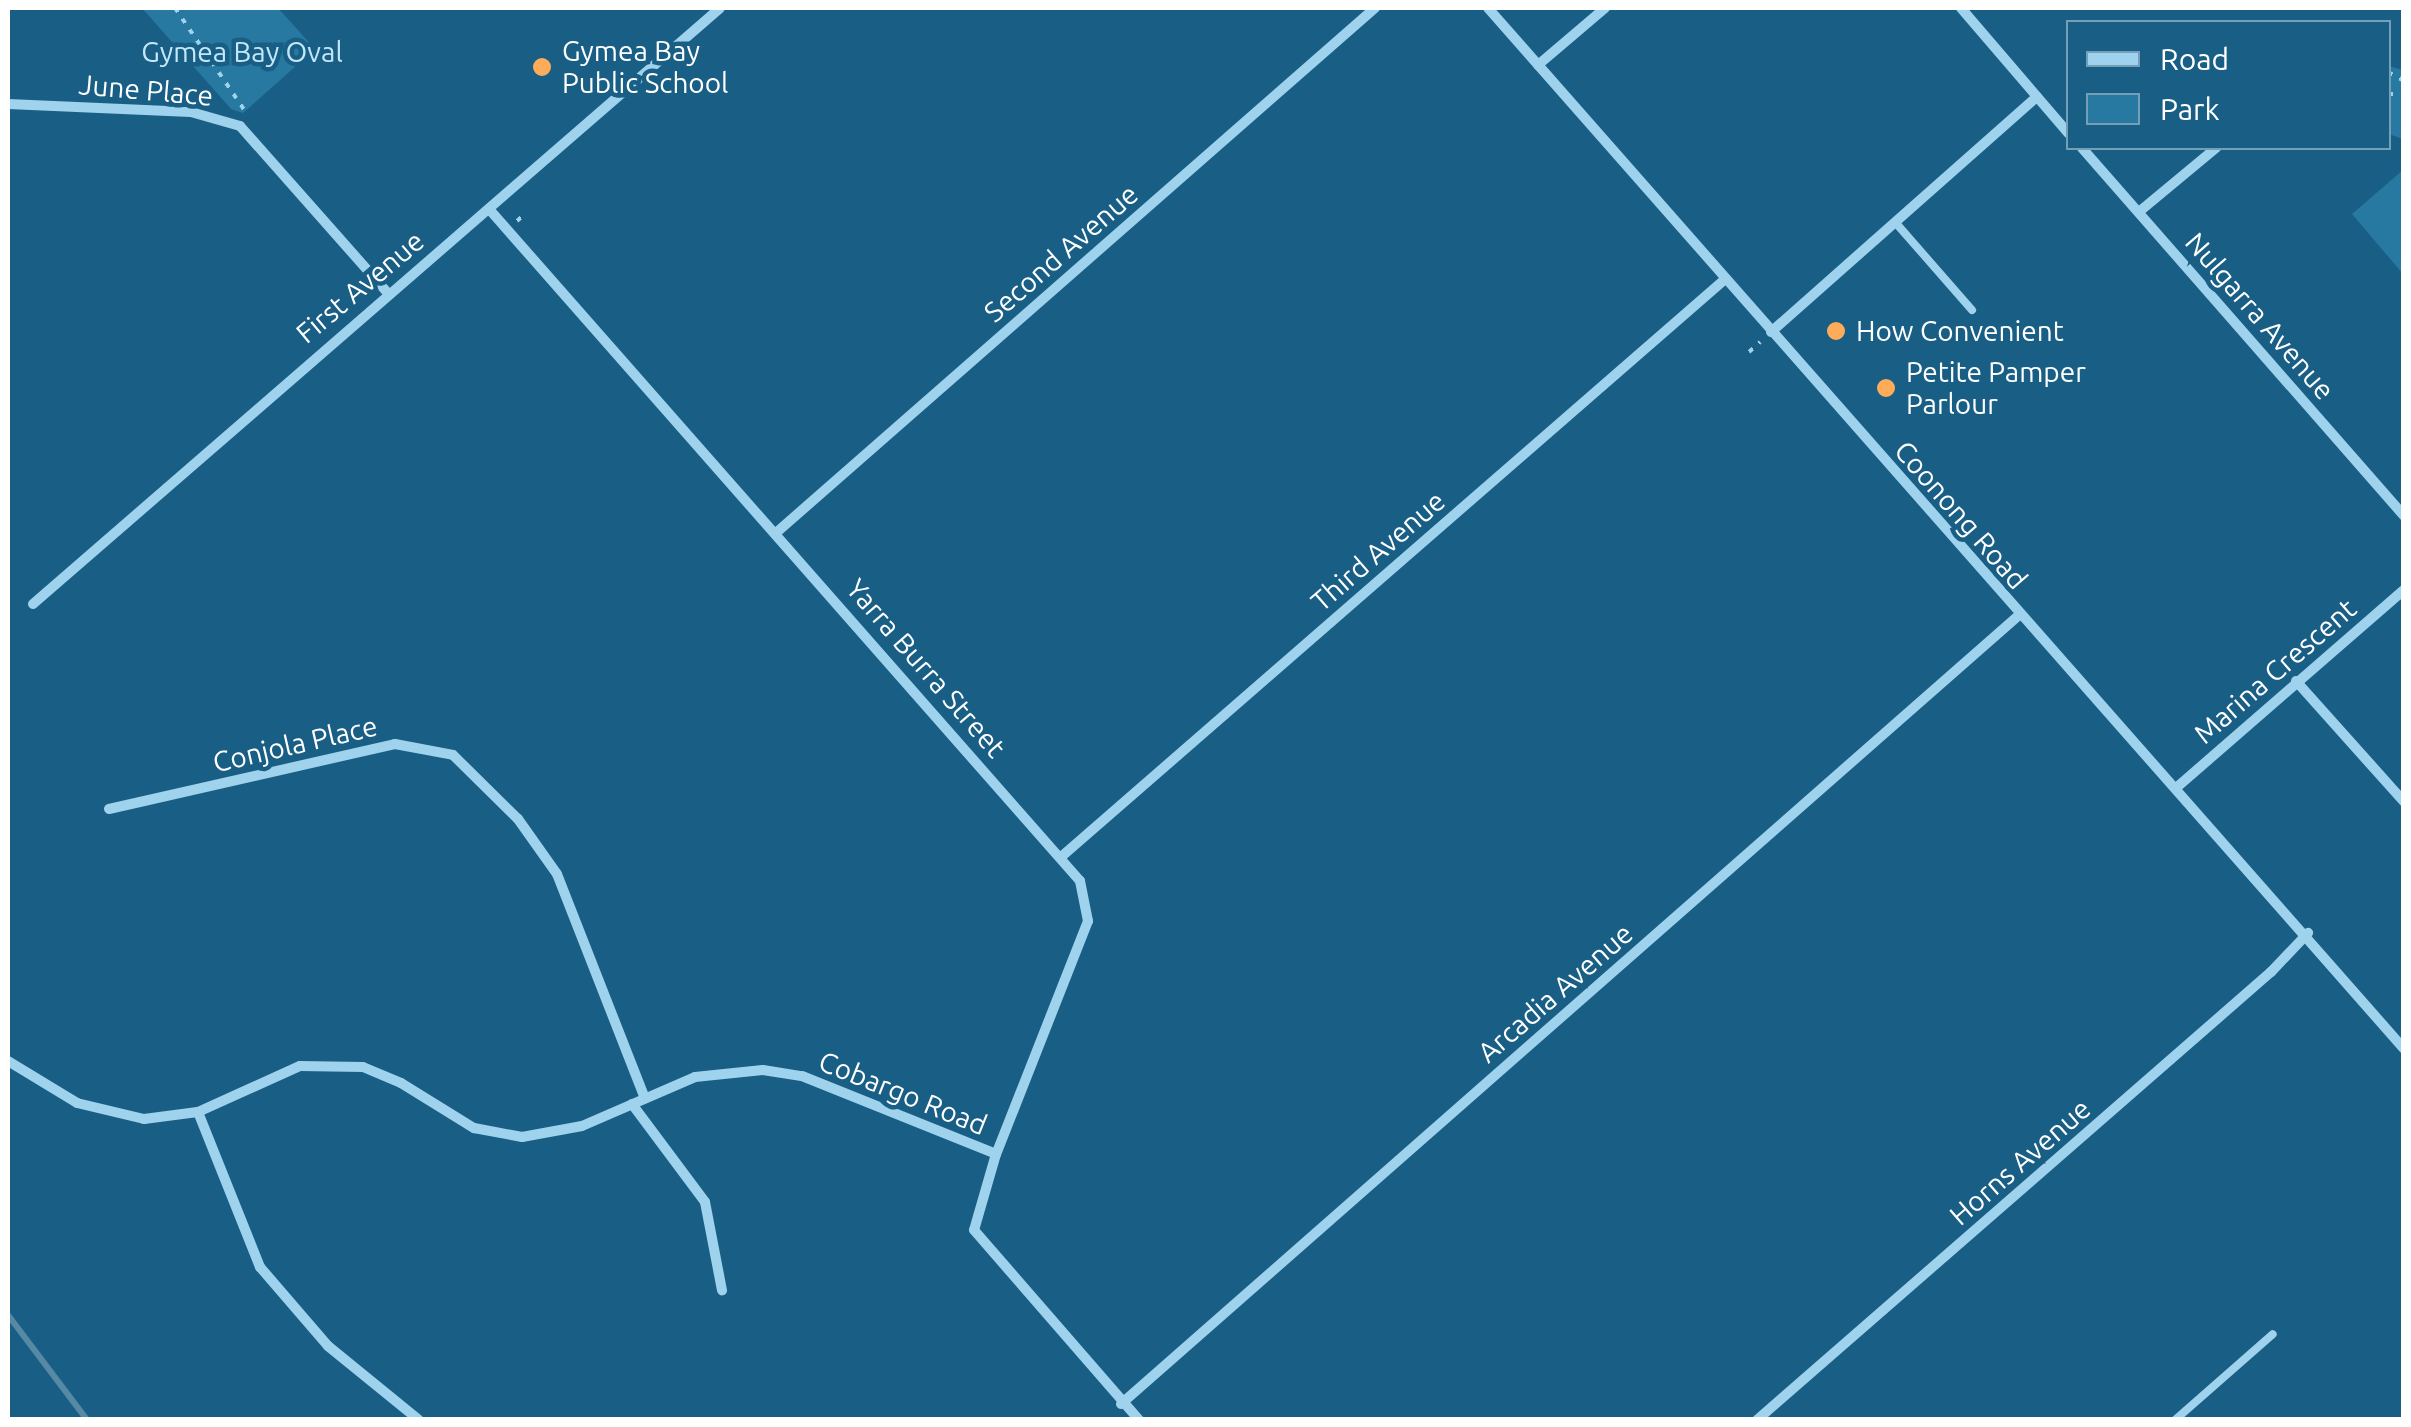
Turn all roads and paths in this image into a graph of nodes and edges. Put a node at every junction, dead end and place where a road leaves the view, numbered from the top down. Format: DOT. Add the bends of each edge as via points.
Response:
graph roads {
  1 [pos="175,8"];
  2 [pos="720,8"];
  3 [pos="1375,8"];
  4 [pos="1488,8"];
  5 [pos="1605,8"];
  6 [pos="1961,8"];
  7 [pos="1538,64"];
  8 [pos="2036,97"];
  9 [pos="8,104"];
  10 [pos="2066,130"];
  11 [pos="247,134"];
  12 [pos="2084,150"];
  13 [pos="2214,150"];
  14 [pos="489,209"];
  15 [pos="2140,211"];
  16 [pos="1895,222"];
  17 [pos="1724,280"];
  18 [pos="386,291"];
  19 [pos="1972,310"];
  20 [pos="1770,332"];
  21 [pos="2404,516"];
  22 [pos="776,532"];
  23 [pos="2404,590"];
  24 [pos="33,604"];
  25 [pos="2018,616"];
  26 [pos="2296,681"];
  27 [pos="2176,788"];
  28 [pos="2404,802"];
  29 [pos="109,809"];
  30 [pos="1061,857"];
  31 [pos="2308,933"];
  32 [pos="2404,1049"];
  33 [pos="8,1061"];
  34 [pos="644,1098"];
  35 [pos="632,1104"];
  36 [pos="198,1112"];
  37 [pos="996,1154"];
  38 [pos="722,1290"];
  39 [pos="2273,1334"];
  40 [pos="1122,1404"];
  41 [pos="419,1420"];
  42 [pos="1138,1420"];
  43 [pos="1756,1420"];
  44 [pos="2174,1420"];
  1 -- 11 [label="path" via="248,116"];
  2 -- 14 [label="street, First Avenue"];
  3 -- 22 [label="street, Second Avenue"];
  4 -- 7 [label="street, Coonong Road"];
  5 -- 7 [label="street"];
  6 -- 8 [label="street"];
  7 -- 17 [label="street, Coonong Road"];
  8 -- 10 [label="street"];
  8 -- 16 [label="street"];
  9 -- 11 [label="street, June Place" via="191,112 221,117"];
  11 -- 18 [label="street, June Place"];
  12 -- 15 [label="street, Nulgarra Avenue"];
  13 -- 15 [label="street"];
  14 -- 18 [label="street, First Avenue"];
  14 -- 22 [label="street, Yarra Burra Street"];
  15 -- 21 [label="street, Nulgarra Avenue"];
  16 -- 19 [label="lane"];
  16 -- 20 [label="street"];
  17 -- 20 [label="street, Coonong Road"];
  17 -- 30 [label="street, Third Avenue"];
  18 -- 24 [label="street, First Avenue"];
  20 -- 25 [label="street, Coonong Road"];
  22 -- 30 [label="street, Yarra Burra Street"];
  23 -- 26 [label="street, Marina Crescent"];
  25 -- 27 [label="street, Coonong Road"];
  25 -- 40 [label="street, Arcadia Avenue"];
  26 -- 27 [label="street, Marina Crescent"];
  26 -- 28 [label="street"];
  27 -- 31 [label="street, Coonong Road"];
  29 -- 34 [label="street, Conjola Place" via="396,744 453,754 518,819 557,874"];
  30 -- 37 [label="street, Yarra Burra Street" via="1080,882 1088,921"];
  31 -- 32 [label="street, Coonong Road"];
  31 -- 43 [label="street, Horns Avenue" via="2272,972"];
  33 -- 36 [label="street, Cobargo Road" via="77,1103 109,1113 144,1118"];
  34 -- 35 [label="street, Cobargo Road"];
  34 -- 37 [label="street, Cobargo Road" via="720,1072 785,1073"];
  35 -- 36 [label="street, Cobargo Road" via="561,1132 504,1135 459,1121 381,1072 322,1064 273,1077"];
  35 -- 38 [label="street" via="705,1202"];
  36 -- 41 [label="street" via="260,1266 328,1346"];
  37 -- 40 [label="street, Yarra Burra Street" via="974,1230"];
  39 -- 44 [label="lane"];
  40 -- 42 [label="street"];
}
